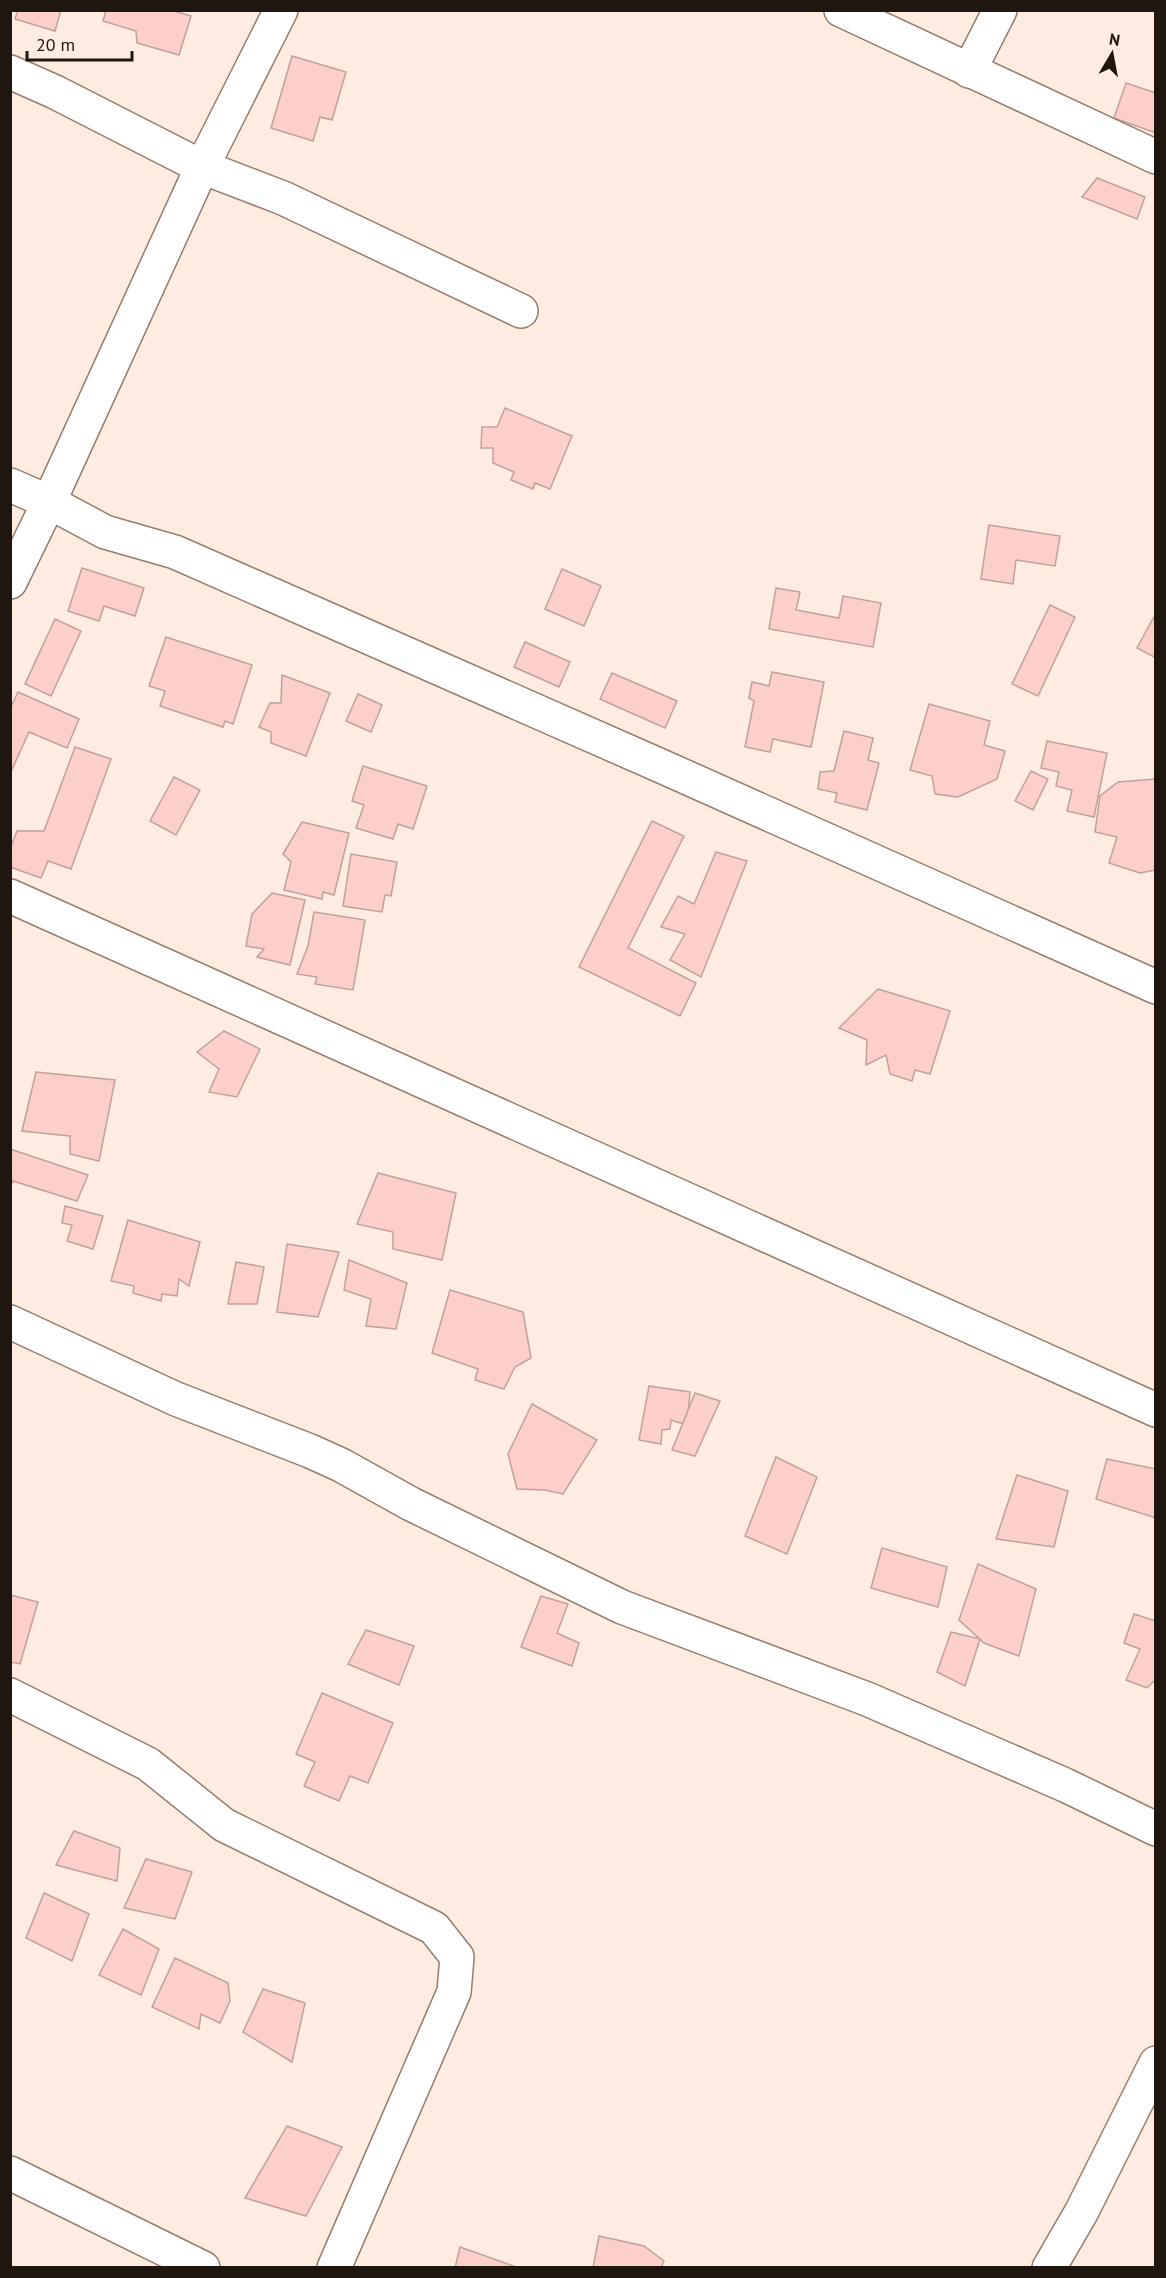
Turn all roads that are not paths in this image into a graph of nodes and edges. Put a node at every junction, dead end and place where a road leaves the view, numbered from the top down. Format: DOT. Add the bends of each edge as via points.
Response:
graph roads {
  1 [pos="281,10"];
  2 [pos="841,10"];
  3 [pos="1000,10"];
  4 [pos="969,71"];
  5 [pos="10,72"];
  6 [pos="1155,157"];
  7 [pos="202,166"];
  8 [pos="521,311"];
  9 [pos="10,484"];
  10 [pos="50,502"];
  11 [pos="10,582"];
  12 [pos="10,896"];
  13 [pos="1155,987"];
  14 [pos="10,1322"];
  15 [pos="1155,1410"];
  16 [pos="10,1695"];
  17 [pos="1155,1829"];
  18 [pos="1155,2063"];
  19 [pos="10,2174"];
  20 [pos="202,2268"];
  21 [pos="334,2268"];
  22 [pos="1049,2268"];
  1 -- 7 [label="street"];
  2 -- 4 [label="street"];
  3 -- 4 [label="street"];
  4 -- 6 [label="street"];
  5 -- 7 [label="street"];
  7 -- 8 [label="street" via="283,198"];
  7 -- 10 [label="street"];
  9 -- 10 [label="street"];
  10 -- 11 [label="street"];
  10 -- 13 [label="street" via="105,532 175,552"];
  12 -- 15 [label="street"];
  14 -- 17 [label="street" via="176,1399 341,1465 411,1504 622,1607 867,1699 1065,1785"];
  16 -- 21 [label="street" via="148,1764 224,1825 434,1928 457,1957 454,1992"];
  18 -- 22 [label="street" via="1082,2211"];
  19 -- 20 [label="street"];
}
